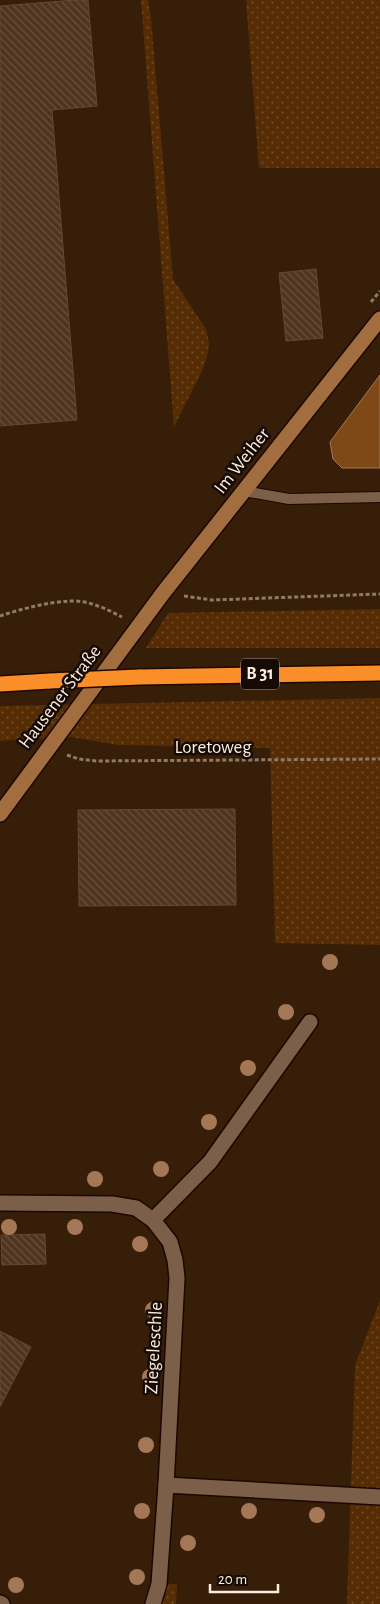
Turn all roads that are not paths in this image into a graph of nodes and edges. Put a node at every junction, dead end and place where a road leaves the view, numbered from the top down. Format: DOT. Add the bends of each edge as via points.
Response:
graph roads {
  1 [pos="380,319"];
  2 [pos="244,491"];
  3 [pos="380,496"];
  4 [pos="136,629"];
  5 [pos="380,673"];
  6 [pos="0,684"];
  7 [pos="0,814"];
  8 [pos="310,1022"];
  9 [pos="0,1203"];
  10 [pos="153,1220"];
  11 [pos="166,1485"];
  12 [pos="380,1497"];
  13 [pos="153,1604"];
  1 -- 2 [label="street, Im Weiher"];
  2 -- 3 [label="lane" via="289,499"];
  2 -- 4 [label="street, Im Weiher"];
  4 -- 7 [label="street, Hausener Straße"];
  5 -- 6 [label="highway, B 31, bridge" via="139,677"];
  8 -- 10 [label="street" via="210,1162"];
  9 -- 10 [label="street, Ziegeleschle" via="112,1204 136,1208"];
  10 -- 11 [label="street, Ziegeleschle" via="170,1242 178,1278"];
  11 -- 12 [label="street"];
  11 -- 13 [label="street, Ziegeleschle" via="159,1584"];
}
